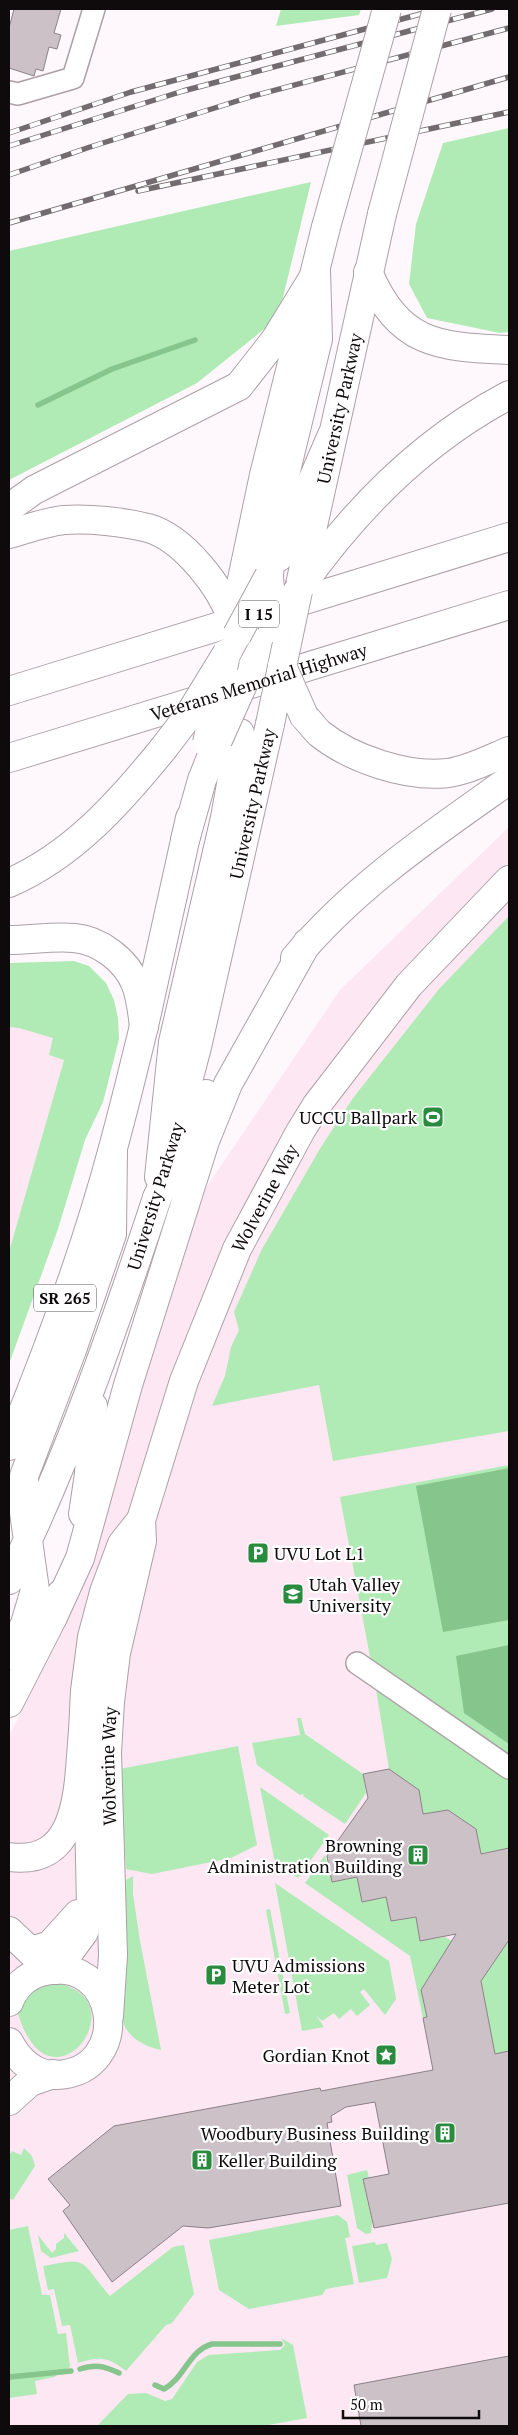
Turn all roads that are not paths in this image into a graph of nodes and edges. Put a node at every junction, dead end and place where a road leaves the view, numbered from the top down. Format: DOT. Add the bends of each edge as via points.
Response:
graph roads {
  1 [pos="94,9"];
  2 [pos="387,9"];
  3 [pos="437,9"];
  4 [pos="9,92"];
  5 [pos="314,272"];
  6 [pos="368,272"];
  7 [pos="509,350"];
  8 [pos="509,395"];
  9 [pos="332,435"];
  10 [pos="9,508"];
  11 [pos="9,534"];
  12 [pos="509,537"];
  13 [pos="265,566"];
  14 [pos="299,589"];
  15 [pos="509,605"];
  16 [pos="273,628"];
  17 [pos="232,637"];
  18 [pos="282,666"];
  19 [pos="244,682"];
  20 [pos="9,691"];
  21 [pos="222,738"];
  22 [pos="509,751"];
  23 [pos="9,758"];
  24 [pos="509,780"];
  25 [pos="509,880"];
  26 [pos="9,883"];
  27 [pos="9,940"];
  28 [pos="307,943"];
  29 [pos="144,1026"];
  30 [pos="113,1148"];
  31 [pos="157,1198"];
  32 [pos="94,1382"];
  33 [pos="9,1446"];
  34 [pos="141,1520"];
  35 [pos="28,1540"];
  36 [pos="9,1580"];
  37 [pos="54,1617"];
  38 [pos="9,1655"];
  39 [pos="357,1663"];
  40 [pos="9,1703"];
  41 [pos="82,1731"];
  42 [pos="509,1768"];
  43 [pos="9,1857"];
  44 [pos="92,1892"];
  45 [pos="9,1931"];
  46 [pos="31,1951"];
  47 [pos="53,1970"];
  48 [pos="9,2002"];
  49 [pos="109,2016"];
  50 [pos="9,2042"];
  51 [pos="55,2074"];
  52 [pos="9,2101"];
  1 -- 4 [label="street" via="73,78 18,94"];
  2 -- 5 [label="main road, bridge"];
  3 -- 6 [label="main road, University Parkway / SR 265, bridge"];
  5 -- 10 [label="main road" via="275,340 240,386 34,490"];
  5 -- 13 [label="main road" via="318,339"];
  6 -- 7 [label="main road" via="388,310 398,322 416,334 452,344"];
  6 -- 9 [label="main road, University Parkway / SR 265"];
  8 -- 14 [label="main road" via="469,418 428,448 380,492 335,540"];
  9 -- 13 [label="main road"];
  9 -- 14 [label="main road, University Parkway / SR 265"];
  11 -- 17 [label="main road" via="65,520 149,528 194,559 210,579 226,605"];
  12 -- 20 [label="main road, I 15"];
  13 -- 16 [label="main road, bridge"];
  13 -- 17 [label="main road, bridge"];
  14 -- 16 [label="main road, bridge"];
  14 -- 18 [label="main road, University Parkway / SR 265, bridge"];
  15 -- 23 [label="main road, Veterans Memorial Highway"];
  16 -- 18 [label="main road"];
  16 -- 19 [label="main road"];
  17 -- 19 [label="main road"];
  17 -- 21 [label="main road, bridge"];
  17 -- 26 [label="main road, bridge" via="188,715 126,794 83,838"];
  18 -- 22 [label="main road, bridge" via="304,716 319,733 355,754 418,774 449,773"];
  18 -- 31 [label="main road, University Parkway / SR 265, bridge" via="197,1047"];
  19 -- 21 [label="main road"];
  21 -- 29 [label="main road, SR 265" via="202,780 185,840"];
  21 -- 31 [label="main road" via="225,818 173,1042"];
  24 -- 28 [label="main road" via="406,853 347,902"];
  25 -- 34 [label="main road, Wolverine Way" via="410,985 300,1132 237,1249 184,1381"];
  27 -- 29 [label="main road" via="75,938 96,943 126,967 136,983"];
  28 -- 31 [label="main road" via="266,994 224,1060"];
  28 -- 37 [label="main road" via="241,1061 214,1117 128,1385 80,1558"];
  29 -- 30 [label="main road, SR 265"];
  30 -- 33 [label="main road, SR 265" via="60,1314"];
  30 -- 35 [label="main road" via="112,1234 24,1476"];
  31 -- 32 [label="main road, University Parkway / SR 265"];
  32 -- 35 [label="main road, University Parkway / SR 265"];
  32 -- 37 [label="main road" via="84,1510"];
  34 -- 41 [label="main road, Wolverine Way" via="122,1544 104,1592 92,1637"];
  34 -- 49 [label="main road, Wolverine Way" via="142,1541 116,1653 110,1702 107,1753 113,1955"];
  35 -- 36 [label="main road, University Parkway / SR 265"];
  35 -- 38 [label="main road" via="35,1590 25,1624"];
  37 -- 40 [label="main road"];
  39 -- 42 [label="street"];
  41 -- 43 [label="main road" via="76,1801 68,1830 57,1844 41,1855"];
  41 -- 44 [label="main road, Wolverine Way"];
  44 -- 46 [label="main road" via="61,1935 50,1945"];
  44 -- 47 [label="main road, Wolverine Way" via="84,1932"];
  45 -- 46 [label="main road"];
  46 -- 47 [label="main road"];
  47 -- 48 [label="main road" via="35,1974 21,1983"];
  47 -- 49 [label="main road" via="74,1972 94,1985 104,1999"];
  49 -- 51 [label="main road, Wolverine Way" via="109,2030 103,2047 91,2062 75,2072"];
  50 -- 51 [label="main road" via="14,2053 26,2065"];
  51 -- 52 [label="main road, Wolverine Way" via="30,2082"];
}
